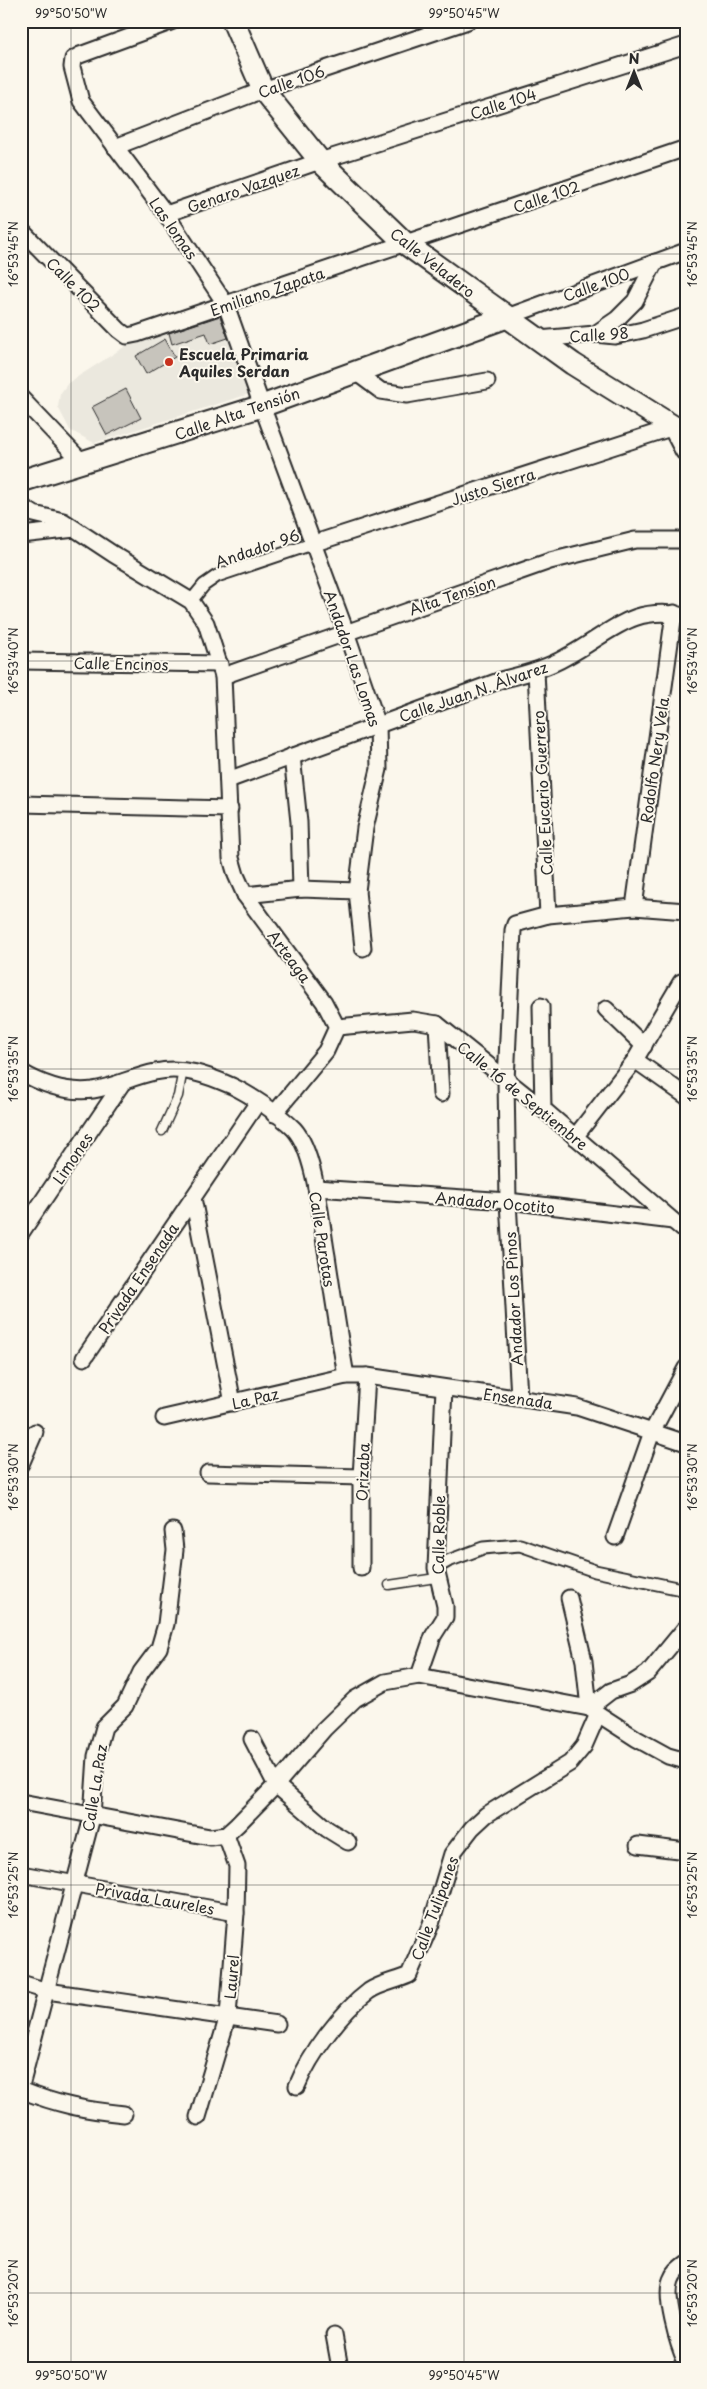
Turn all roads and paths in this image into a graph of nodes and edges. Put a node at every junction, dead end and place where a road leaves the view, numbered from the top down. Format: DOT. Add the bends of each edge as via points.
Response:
graph roads {
  1 [pos="173,21"];
  2 [pos="233,21"];
  3 [pos="468,21"];
  4 [pos="686,45"];
  5 [pos="263,90"];
  6 [pos="115,147"];
  7 [pos="686,148"];
  8 [pos="320,161"];
  9 [pos="166,214"];
  10 [pos="21,230"];
  11 [pos="406,244"];
  12 [pos="686,251"];
  13 [pos="655,262"];
  14 [pos="226,304"];
  15 [pos="686,316"];
  16 [pos="507,317"];
  17 [pos="595,334"];
  18 [pos="127,336"];
  19 [pos="539,339"];
  20 [pos="354,371"];
  21 [pos="487,381"];
  22 [pos="21,398"];
  23 [pos="262,406"];
  24 [pos="680,425"];
  25 [pos="686,450"];
  26 [pos="83,462"];
  27 [pos="21,481"];
  28 [pos="21,506"];
  29 [pos="75,529"];
  30 [pos="21,535"];
  31 [pos="686,540"];
  32 [pos="312,544"];
  33 [pos="191,600"];
  34 [pos="680,614"];
  35 [pos="346,632"];
  36 [pos="21,661"];
  37 [pos="222,670"];
  38 [pos="536,671"];
  39 [pos="378,725"];
  40 [pos="292,756"];
  41 [pos="228,780"];
  42 [pos="21,804"];
  43 [pos="230,809"];
  44 [pos="301,889"];
  45 [pos="357,891"];
  46 [pos="245,895"];
  47 [pos="634,907"];
  48 [pos="686,911"];
  49 [pos="548,915"];
  50 [pos="363,948"];
  51 [pos="684,980"];
  52 [pos="541,1006"];
  53 [pos="606,1009"];
  54 [pos="436,1024"];
  55 [pos="337,1027"];
  56 [pos="644,1046"];
  57 [pos="635,1060"];
  58 [pos="184,1070"];
  59 [pos="22,1073"];
  60 [pos="506,1081"];
  61 [pos="123,1082"];
  62 [pos="441,1094"];
  63 [pos="686,1096"];
  64 [pos="258,1102"];
  65 [pos="543,1110"];
  66 [pos="274,1114"];
  67 [pos="162,1132"];
  68 [pos="575,1137"];
  69 [pos="316,1188"];
  70 [pos="193,1198"];
  71 [pos="508,1201"];
  72 [pos="673,1221"];
  73 [pos="686,1232"];
  74 [pos="21,1233"];
  75 [pos="84,1358"];
  76 [pos="686,1368"];
  77 [pos="346,1376"];
  78 [pos="367,1376"];
  79 [pos="444,1388"];
  80 [pos="518,1397"];
  81 [pos="233,1403"];
  82 [pos="164,1418"];
  83 [pos="35,1432"];
  84 [pos="652,1432"];
  85 [pos="686,1443"];
  86 [pos="21,1464"];
  87 [pos="208,1473"];
  88 [pos="361,1477"];
  89 [pos="173,1532"];
  90 [pos="616,1537"];
  91 [pos="361,1568"];
  92 [pos="436,1573"];
  93 [pos="389,1586"];
  94 [pos="686,1590"];
  95 [pos="569,1598"];
  96 [pos="686,1627"];
  97 [pos="419,1676"];
  98 [pos="594,1711"];
  99 [pos="252,1739"];
  100 [pos="686,1762"];
  101 [pos="276,1785"];
  102 [pos="21,1802"];
  103 [pos="92,1817"];
  104 [pos="226,1835"];
  105 [pos="348,1842"];
  106 [pos="638,1845"];
  107 [pos="686,1851"];
  108 [pos="21,1874"];
  109 [pos="73,1884"];
  110 [pos="236,1913"];
  111 [pos="21,1983"];
  112 [pos="47,1991"];
  113 [pos="228,2016"];
  114 [pos="277,2024"];
  115 [pos="21,2086"];
  116 [pos="297,2086"];
  117 [pos="21,2090"];
  118 [pos="124,2114"];
  119 [pos="198,2117"];
  120 [pos="681,2266"];
  121 [pos="334,2335"];
  122 [pos="686,2362"];
  123 [pos="340,2368"];
  1 -- 6 [label="street, Las lomas" via="73,59 81,101"];
  2 -- 5 [label="main road, Calle Veladero"];
  3 -- 5 [label="street, Calle 106"];
  4 -- 8 [label="street, Calle 104"];
  5 -- 6 [label="street, Calle 106"];
  5 -- 8 [label="main road, Calle Veladero"];
  6 -- 9 [label="street, Las lomas"];
  7 -- 11 [label="street, Calle 102"];
  8 -- 9 [label="street, Genaro Vazquez"];
  8 -- 11 [label="main road, Calle Veladero"];
  9 -- 14 [label="street, Las lomas"];
  10 -- 18 [label="street, Calle 102"];
  11 -- 14 [label="street, Emiliano Zapata"];
  11 -- 16 [label="main road, Calle Veladero"];
  12 -- 13 [label="street, Calle 100"];
  13 -- 16 [label="street, Calle 100"];
  13 -- 17 [label="street" via="635,301"];
  14 -- 18 [label="street, Emiliano Zapata"];
  14 -- 23 [label="street, Las lomas"];
  15 -- 17 [label="street, Calle 98" via="616,336"];
  16 -- 19 [label="main road, Calle Veladero"];
  16 -- 20 [label="main road, Calle Alta Tensión"];
  17 -- 19 [label="street, Calle 98"];
  19 -- 24 [label="main road, Calle Veladero" via="573,364"];
  20 -- 21 [label="street" via="381,391 406,395"];
  20 -- 23 [label="main road, Calle Alta Tensión"];
  22 -- 26 [label="street"];
  23 -- 26 [label="main road, Calle Alta Tensión"];
  23 -- 32 [label="street, Andador Las Lomas"];
  24 -- 25 [label="main road"];
  24 -- 32 [label="street, Justo Sierra"];
  26 -- 27 [label="main road, Calle Alta Tensión"];
  28 -- 29 [label="street" via="34,514 63,521"];
  29 -- 30 [label="street"];
  29 -- 33 [label="street"];
  31 -- 35 [label="street, Alta Tension" via="635,540 550,561"];
  32 -- 33 [label="street, Andador 96" via="217,576"];
  32 -- 35 [label="street, Andador Las Lomas"];
  33 -- 37 [label="street, Arteaga" via="206,624"];
  34 -- 38 [label="street, Calle Juan N. Álvarez" via="652,612 632,617 565,658"];
  34 -- 47 [label="street, Rodolfo Nery Vela"];
  35 -- 37 [label="street, Alta Tension"];
  35 -- 39 [label="street, Andador Las Lomas"];
  36 -- 37 [label="street, Calle Encinos"];
  37 -- 41 [label="street, Arteaga"];
  38 -- 39 [label="street, Calle Juan N. Álvarez" via="504,679"];
  38 -- 49 [label="street, Calle Eucario Guerrero"];
  39 -- 40 [label="street, Calle Juan N. Álvarez"];
  39 -- 45 [label="street, Andador Las Lomas" via="379,769 365,828"];
  40 -- 41 [label="street, Calle Juan N. Álvarez"];
  40 -- 44 [label="street" via="299,822"];
  41 -- 43 [label="street, Arteaga"];
  42 -- 43 [label="street"];
  43 -- 46 [label="street, Arteaga" via="231,858"];
  44 -- 45 [label="street"];
  44 -- 46 [label="street"];
  45 -- 50 [label="street, Andador Las Lomas"];
  46 -- 55 [label="street, Arteaga" via="324,1002"];
  47 -- 48 [label="street"];
  47 -- 49 [label="street"];
  49 -- 60 [label="street, Andador Los Pinos" via="515,924 513,930"];
  51 -- 56 [label="street"];
  52 -- 65 [label="street"];
  53 -- 56 [label="street"];
  54 -- 55 [label="street" via="413,1020"];
  54 -- 60 [label="street, Calle 16 de Septiembre"];
  54 -- 62 [label="street"];
  55 -- 66 [label="street" via="326,1051"];
  56 -- 57 [label="street"];
  57 -- 63 [label="street"];
  57 -- 68 [label="street"];
  58 -- 61 [label="street, Calle Parotas" via="155,1072"];
  58 -- 64 [label="street, Calle Parotas" via="211,1077"];
  58 -- 67 [label="lane" via="178,1096"];
  59 -- 61 [label="street, Calle Parotas" via="44,1084 67,1089 93,1090"];
  60 -- 65 [label="street, Calle 16 de Septiembre"];
  60 -- 71 [label="street, Andador Los Pinos"];
  61 -- 74 [label="street, Limones"];
  64 -- 66 [label="street, Calle Parotas"];
  64 -- 70 [label="street"];
  65 -- 68 [label="street, Calle 16 de Septiembre"];
  66 -- 69 [label="street, Calle Parotas" via="294,1130 306,1149"];
  68 -- 72 [label="street, Calle 16 de Septiembre"];
  69 -- 71 [label="street, Andador Ocotito"];
  69 -- 77 [label="street, Calle Parotas"];
  70 -- 75 [label="street, Privada Ensenada"];
  70 -- 81 [label="street"];
  71 -- 72 [label="street, Andador Ocotito"];
  71 -- 80 [label="street, Andador Los Pinos"];
  72 -- 73 [label="street, Calle 16 de Septiembre"];
  76 -- 84 [label="street"];
  77 -- 78 [label="street, Ensenada"];
  77 -- 81 [label="street, La Paz"];
  78 -- 79 [label="street, Ensenada"];
  78 -- 88 [label="street, Orizaba"];
  79 -- 80 [label="street, Ensenada"];
  79 -- 92 [label="street, Calle Roble"];
  80 -- 84 [label="street, Ensenada" via="577,1407"];
  81 -- 82 [label="street, La Paz"];
  83 -- 86 [label="street"];
  84 -- 85 [label="street, Ensenada"];
  84 -- 90 [label="street"];
  87 -- 88 [label="street"];
  88 -- 91 [label="street, Orizaba"];
  89 -- 103 [label="street, Calle La Paz" via="175,1550 166,1624 159,1648 141,1672 125,1706 104,1727 96,1756"];
  92 -- 93 [label="lane"];
  92 -- 94 [label="street" via="448,1561 483,1548 520,1545 595,1571"];
  92 -- 97 [label="street, Calle Roble" via="445,1617 433,1636"];
  95 -- 98 [label="street"];
  96 -- 98 [label="street, Calle Tulipanes" via="648,1673 611,1691"];
  97 -- 98 [label="street"];
  97 -- 101 [label="street" via="385,1682 355,1698"];
  98 -- 100 [label="street" via="637,1739"];
  98 -- 116 [label="street, Calle Tulipanes" via="584,1746 570,1764 486,1814 472,1828 452,1854 431,1924 409,1975 370,1991 344,2016 306,2065"];
  99 -- 101 [label="street"];
  101 -- 104 [label="street"];
  101 -- 105 [label="street" via="327,1829"];
  102 -- 103 [label="street"];
  103 -- 104 [label="street" via="210,1838"];
  103 -- 109 [label="street, Calle La Paz"];
  104 -- 110 [label="street, Laurel" via="237,1866"];
  106 -- 107 [label="street"];
  108 -- 109 [label="street, Privada Laureles"];
  109 -- 110 [label="street, Privada Laureles"];
  109 -- 112 [label="street, Calle La Paz"];
  110 -- 113 [label="street, Laurel"];
  111 -- 112 [label="street"];
  112 -- 113 [label="street"];
  112 -- 115 [label="street, Calle La Paz"];
  113 -- 114 [label="street"];
  113 -- 119 [label="street, Laurel"];
  117 -- 118 [label="street" via="79,2109"];
  120 -- 122 [label="street" via="670,2282 669,2295 677,2342"];
  121 -- 123 [label="street"];
}
